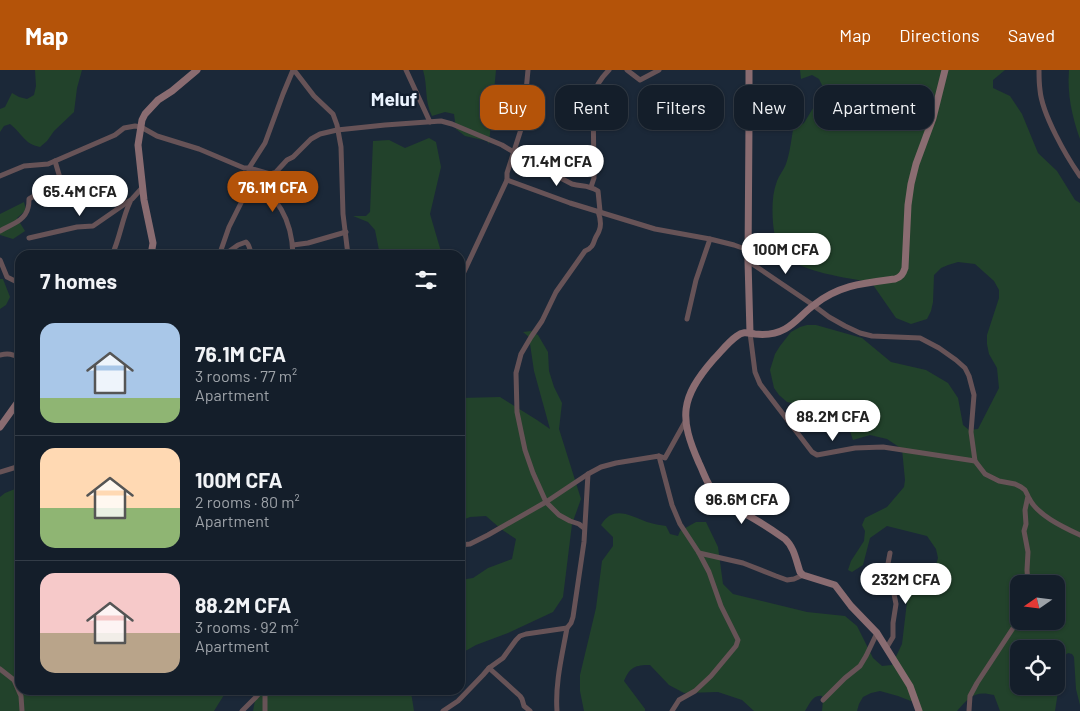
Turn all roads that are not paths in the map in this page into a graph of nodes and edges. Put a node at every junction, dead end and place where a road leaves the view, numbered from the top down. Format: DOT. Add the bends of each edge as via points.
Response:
graph roads {
  1 [pos="197,70"];
  2 [pos="294,70"];
  3 [pos="406,70"];
  4 [pos="528,70"];
  5 [pos="608,70"];
  6 [pos="627,70"];
  7 [pos="659,70"];
  8 [pos="748,70"];
  9 [pos="944,70"];
  10 [pos="1039,70"];
  11 [pos="430,122"];
  12 [pos="141,127"];
  13 [pos="338,130"];
  14 [pos="515,152"];
  15 [pos="54,161"];
  16 [pos="249,171"];
  17 [pos="0,176"];
  18 [pos="1080,176"];
  19 [pos="506,180"];
  20 [pos="591,187"];
  21 [pos="142,188"];
  22 [pos="132,199"];
  23 [pos="599,211"];
  24 [pos="0,231"];
  25 [pos="346,232"];
  26 [pos="29,238"];
  27 [pos="710,239"];
  28 [pos="293,245"];
  29 [pos="114,250"];
  30 [pos="152,250"];
  31 [pos="221,250"];
  32 [pos="231,250"];
  33 [pos="250,250"];
  34 [pos="293,250"];
  35 [pos="348,250"];
  36 [pos="748,250"];
  37 [pos="0,260"];
  38 [pos="748,261"];
  39 [pos="465,270"];
  40 [pos="15,281"];
  41 [pos="813,305"];
  42 [pos="687,319"];
  43 [pos="750,333"];
  44 [pos="0,355"];
  45 [pos="15,356"];
  46 [pos="15,407"];
  47 [pos="685,422"];
  48 [pos="0,427"];
  49 [pos="659,456"];
  50 [pos="975,461"];
  51 [pos="15,468"];
  52 [pos="0,472"];
  53 [pos="588,474"];
  54 [pos="1028,496"];
  55 [pos="546,502"];
  56 [pos="584,528"];
  57 [pos="1080,535"];
  58 [pos="465,544"];
  59 [pos="699,553"];
  60 [pos="890,553"];
  61 [pos="803,575"];
  62 [pos="1027,575"];
  63 [pos="567,628"];
  64 [pos="1012,630"];
  65 [pos="877,633"];
  66 [pos="887,647"];
  67 [pos="489,668"];
  68 [pos="0,669"];
  69 [pos="15,682"];
  70 [pos="465,694"];
  71 [pos="21,695"];
  72 [pos="259,695"];
  73 [pos="263,695"];
  74 [pos="464,695"];
  75 [pos="824,700"];
  76 [pos="524,708"];
  77 [pos="22,711"];
  78 [pos="242,711"];
  79 [pos="265,711"];
  80 [pos="443,711"];
  81 [pos="530,711"];
  82 [pos="557,711"];
  83 [pos="672,711"];
  84 [pos="919,711"];
  85 [pos="969,711"];
  1 -- 12 [label="street" via="158,100 145,114"];
  2 -- 13 [label="street" via="333,114"];
  2 -- 16 [label="street" via="265,142"];
  3 -- 11 [label="street"];
  4 -- 14 [label="street" via="524,123"];
  5 -- 20 [label="street" via="593,96 594,182"];
  6 -- 7 [label="street" via="640,80"];
  8 -- 36 [label="street"];
  9 -- 41 [label="street" via="933,118 911,184 903,274 895,279 846,287"];
  10 -- 18 [label="street" via="1042,104"];
  11 -- 13 [label="street"];
  11 -- 14 [label="street" via="446,122"];
  12 -- 15 [label="street" via="124,128"];
  12 -- 16 [label="street"];
  12 -- 21 [label="street" via="138,145"];
  13 -- 16 [label="street" via="310,139 276,172"];
  13 -- 25 [label="street"];
  14 -- 19 [label="street"];
  14 -- 20 [label="street" via="567,181"];
  15 -- 17 [label="street" via="24,166"];
  15 -- 24 [label="street" via="59,181 30,199 20,220"];
  16 -- 28 [label="street" via="280,206"];
  16 -- 31 [label="street" via="241,190 241,203"];
  19 -- 23 [label="street"];
  19 -- 39 [label="street"];
  20 -- 23 [label="street" via="598,191"];
  21 -- 22 [label="street"];
  21 -- 30 [label="street"];
  22 -- 26 [label="street" via="93,226"];
  22 -- 29 [label="street"];
  23 -- 27 [label="street" via="655,229"];
  23 -- 55 [label="street" via="600,226 594,245 585,251 556,292 521,354 516,373 519,427"];
  25 -- 28 [label="street"];
  25 -- 35 [label="street"];
  27 -- 36 [label="street"];
  27 -- 42 [label="street"];
  28 -- 34 [label="street"];
  32 -- 33 [label="street" via="246,242"];
  36 -- 38 [label="street"];
  37 -- 40 [label="street" via="7,277"];
  38 -- 41 [label="street"];
  38 -- 43 [label="street"];
  41 -- 43 [label="street" via="784,329 772,333"];
  41 -- 50 [label="street" via="860,333 920,338 965,368 974,395 971,432"];
  43 -- 47 [label="street" via="738,334 693,386"];
  43 -- 50 [label="street" via="755,372 760,384 812,452 883,447"];
  44 -- 45 [label="street"];
  46 -- 48 [label="street"];
  47 -- 49 [label="street" via="665,458"];
  47 -- 61 [label="street" via="711,487 721,498 785,539"];
  49 -- 53 [label="street" via="612,464"];
  49 -- 59 [label="street" via="672,505"];
  50 -- 54 [label="street" via="985,474 999,482 1021,487"];
  51 -- 52 [label="street"];
  53 -- 55 [label="street"];
  53 -- 56 [label="street"];
  54 -- 57 [label="street" via="1038,510"];
  54 -- 62 [label="street" via="1024,532"];
  55 -- 56 [label="street" via="559,515"];
  55 -- 58 [label="street"];
  56 -- 63 [label="street" via="573,617"];
  59 -- 61 [label="street" via="743,563 787,580"];
  59 -- 83 [label="street" via="737,636 737,643 711,676 679,700"];
  60 -- 66 [label="street" via="887,569 896,604 893,637"];
  61 -- 65 [label="street" via="835,585"];
  63 -- 67 [label="street" via="520,636 503,658"];
  63 -- 82 [label="street" via="557,679"];
  64 -- 85 [label="street" via="970,696"];
  65 -- 66 [label="street"];
  65 -- 75 [label="street" via="860,666"];
  66 -- 84 [label="street" via="910,686"];
  67 -- 70 [label="street"];
  67 -- 76 [label="street" via="520,696"];
  68 -- 69 [label="street"];
  71 -- 77 [label="street"];
  72 -- 78 [label="street"];
  73 -- 79 [label="street"];
  74 -- 80 [label="street"];
  76 -- 81 [label="street"];
}
